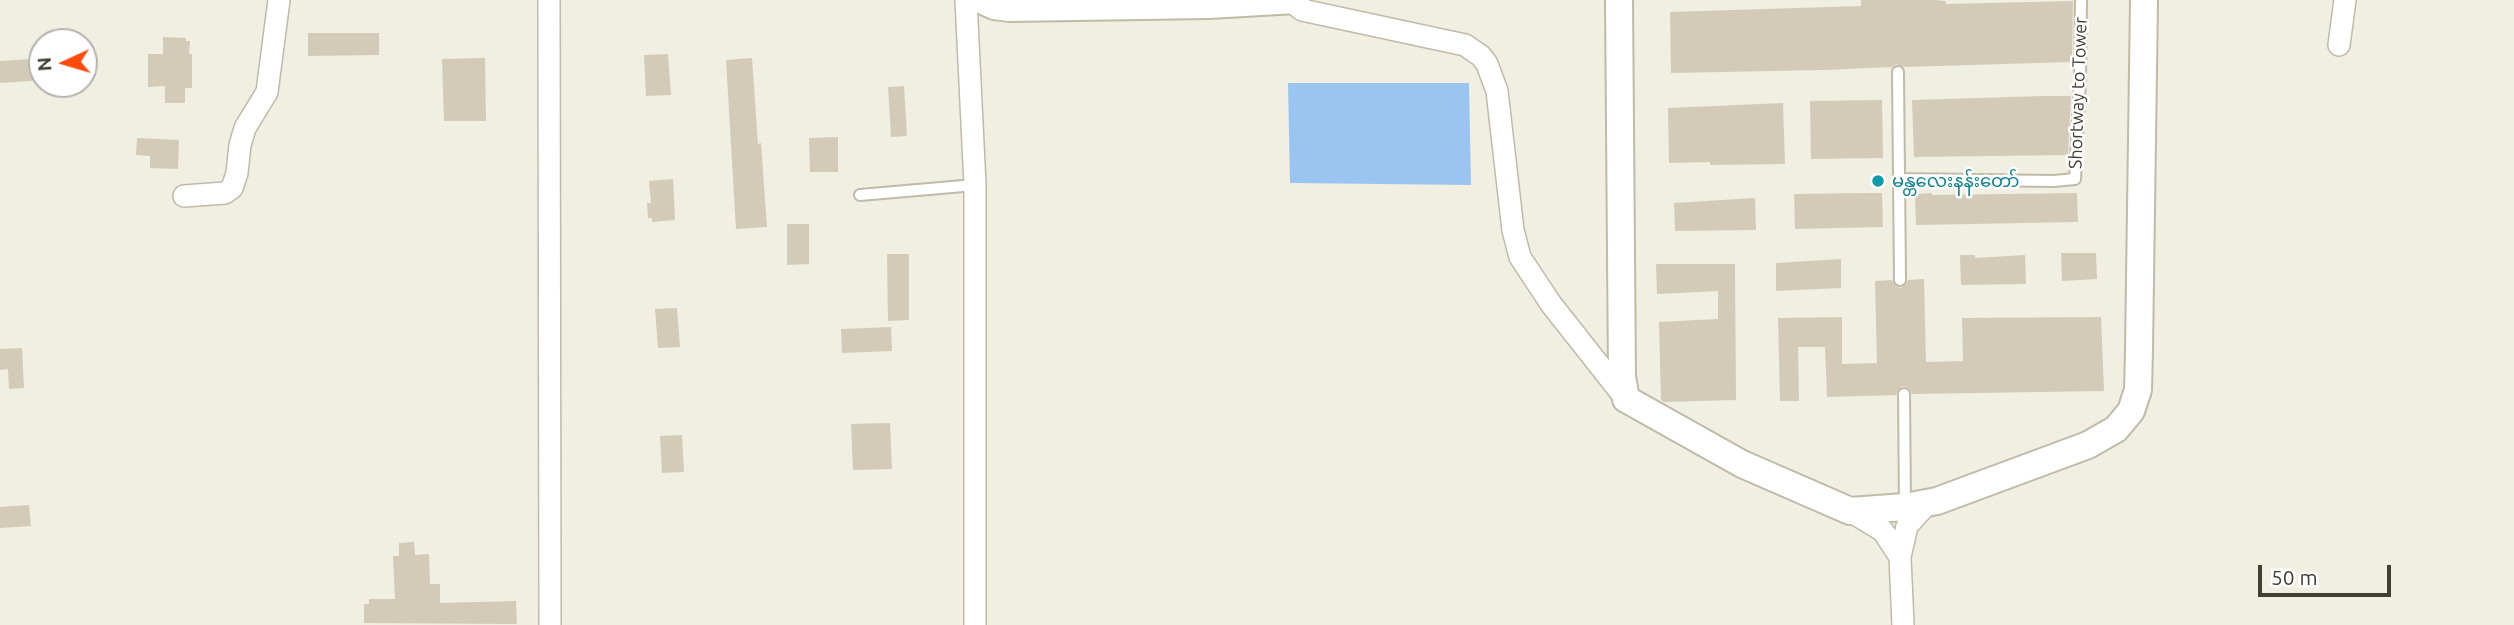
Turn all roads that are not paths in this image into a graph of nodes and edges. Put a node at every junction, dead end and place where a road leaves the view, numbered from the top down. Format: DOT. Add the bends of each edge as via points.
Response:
graph roads {
  1 [pos="279,0"];
  2 [pos="549,0"];
  3 [pos="966,0"];
  4 [pos="981,0"];
  5 [pos="1619,0"];
  6 [pos="2081,0"];
  7 [pos="2144,0"];
  8 [pos="2345,0"];
  9 [pos="1294,1"];
  10 [pos="2339,45"];
  11 [pos="1898,72"];
  12 [pos="1900,179"];
  13 [pos="975,185"];
  14 [pos="860,195"];
  15 [pos="184,197"];
  16 [pos="1900,280"];
  17 [pos="1904,394"];
  18 [pos="1626,399"];
  19 [pos="1916,505"];
  20 [pos="1850,511"];
  21 [pos="1900,557"];
  22 [pos="550,625"];
  23 [pos="975,625"];
  24 [pos="1903,625"];
  1 -- 15 [label="street" via="267,92 245,128 232,188 225,193"];
  2 -- 22 [label="street"];
  3 -- 13 [label="street"];
  4 -- 9 [label="street" via="1010,8"];
  5 -- 18 [label="street" via="1622,377"];
  6 -- 12 [label="lane, Shortway to Tower" via="2075,178"];
  7 -- 19 [label="street" via="2138,390 2131,411 2116,429 2088,445"];
  8 -- 10 [label="street"];
  9 -- 18 [label="street" via="1302,10 1465,45 1487,64 1497,92 1520,257"];
  11 -- 12 [label="lane"];
  12 -- 16 [label="lane"];
  13 -- 14 [label="lane"];
  13 -- 23 [label="street"];
  17 -- 19 [label="lane"];
  18 -- 20 [label="street" via="1742,464"];
  19 -- 20 [label="street"];
  19 -- 21 [label="street"];
  20 -- 21 [label="street" via="1883,531"];
  21 -- 24 [label="street"];
}
